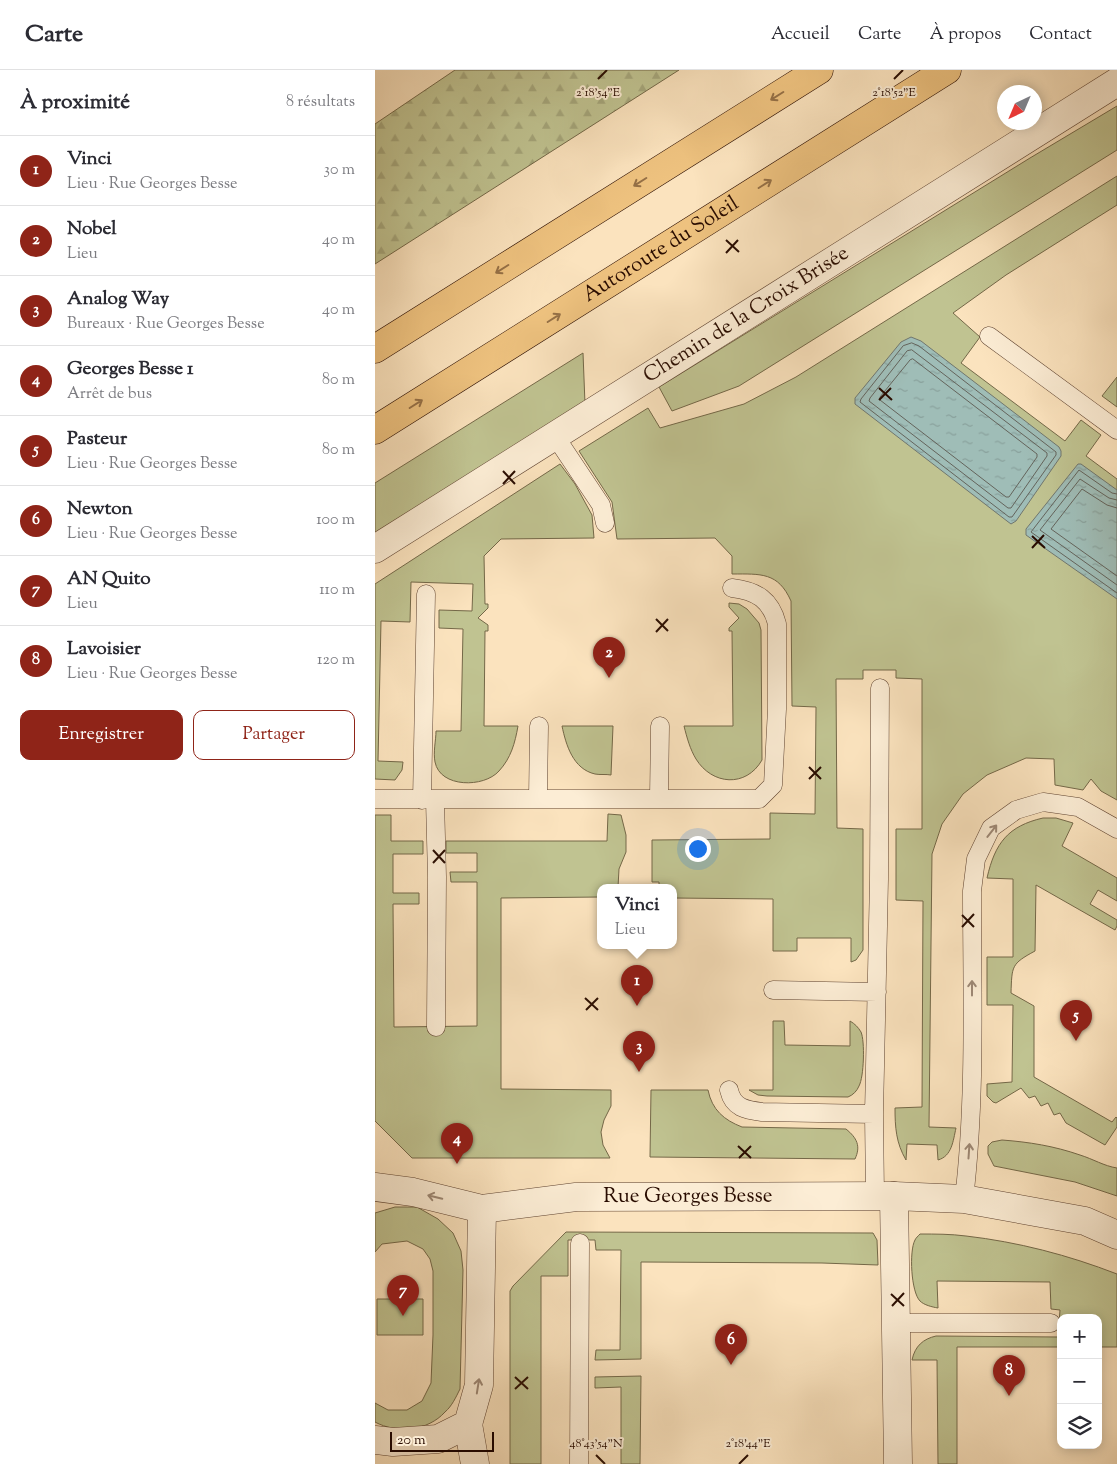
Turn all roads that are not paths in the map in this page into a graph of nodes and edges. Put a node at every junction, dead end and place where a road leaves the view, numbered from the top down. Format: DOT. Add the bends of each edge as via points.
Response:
graph roads {
  1 [pos="819,70"];
  2 [pos="947,70"];
  3 [pos="1117,82"];
  4 [pos="989,336"];
  5 [pos="375,349"];
  6 [pos="375,430"];
  7 [pos="1117,430"];
  8 [pos="555,436"];
  9 [pos="605,523"];
  10 [pos="375,549"];
  11 [pos="732,588"];
  12 [pos="426,594"];
  13 [pos="880,688"];
  14 [pos="539,726"];
  15 [pos="660,726"];
  16 [pos="659,798"];
  17 [pos="375,799"];
  18 [pos="538,799"];
  19 [pos="429,800"];
  20 [pos="1117,829"];
  21 [pos="773,990"];
  22 [pos="877,992"];
  23 [pos="436,1027"];
  24 [pos="729,1090"];
  25 [pos="874,1114"];
  26 [pos="375,1186"];
  27 [pos="885,1196"];
  28 [pos="963,1199"];
  29 [pos="483,1209"];
  30 [pos="1117,1235"];
  31 [pos="580,1243"];
  32 [pos="896,1323"];
  33 [pos="1051,1323"];
  34 [pos="468,1424"];
  35 [pos="375,1440"];
  36 [pos="475,1464"];
  37 [pos="579,1464"];
  38 [pos="897,1464"];
  1 -- 5 [label="highway, one-way"];
  6 -- 2 [label="highway, Autoroute du Soleil, one-way"];
  3 -- 8 [label="street, Chemin de la Croix Brisée"];
  4 -- 7 [label="lane"];
  8 -- 9 [label="lane" via="601,505"];
  8 -- 10 [label="street, Chemin de la Croix Brisée"];
  11 -- 16 [label="lane" via="745,590 767,602 777,624 773,785 759,799"];
  12 -- 19 [label="lane"];
  13 -- 22 [label="lane"];
  14 -- 18 [label="lane"];
  15 -- 16 [label="lane"];
  16 -- 18 [label="lane"];
  17 -- 19 [label="lane"];
  18 -- 19 [label="lane"];
  19 -- 23 [label="lane" via="437,877"];
  28 -- 20 [label="lane, one-way" via="971,1111 972,891 976,858 991,828 1016,810 1043,802 1078,806"];
  21 -- 22 [label="lane"];
  22 -- 25 [label="lane"];
  24 -- 25 [label="lane" via="735,1102 745,1110"];
  25 -- 27 [label="lane"];
  29 -- 26 [label="street, one-way"];
  27 -- 28 [label="street, Rue Georges Besse"];
  27 -- 29 [label="street, Rue Georges Besse" via="576,1197"];
  27 -- 32 [label="street"];
  28 -- 30 [label="street, Rue Georges Besse" via="1085,1221"];
  34 -- 29 [label="street, one-way" via="479,1385"];
  31 -- 37 [label="lane"];
  32 -- 33 [label="lane"];
  32 -- 38 [label="street"];
  34 -- 35 [label="street" via="438,1439"];
  34 -- 36 [label="street"];
}
